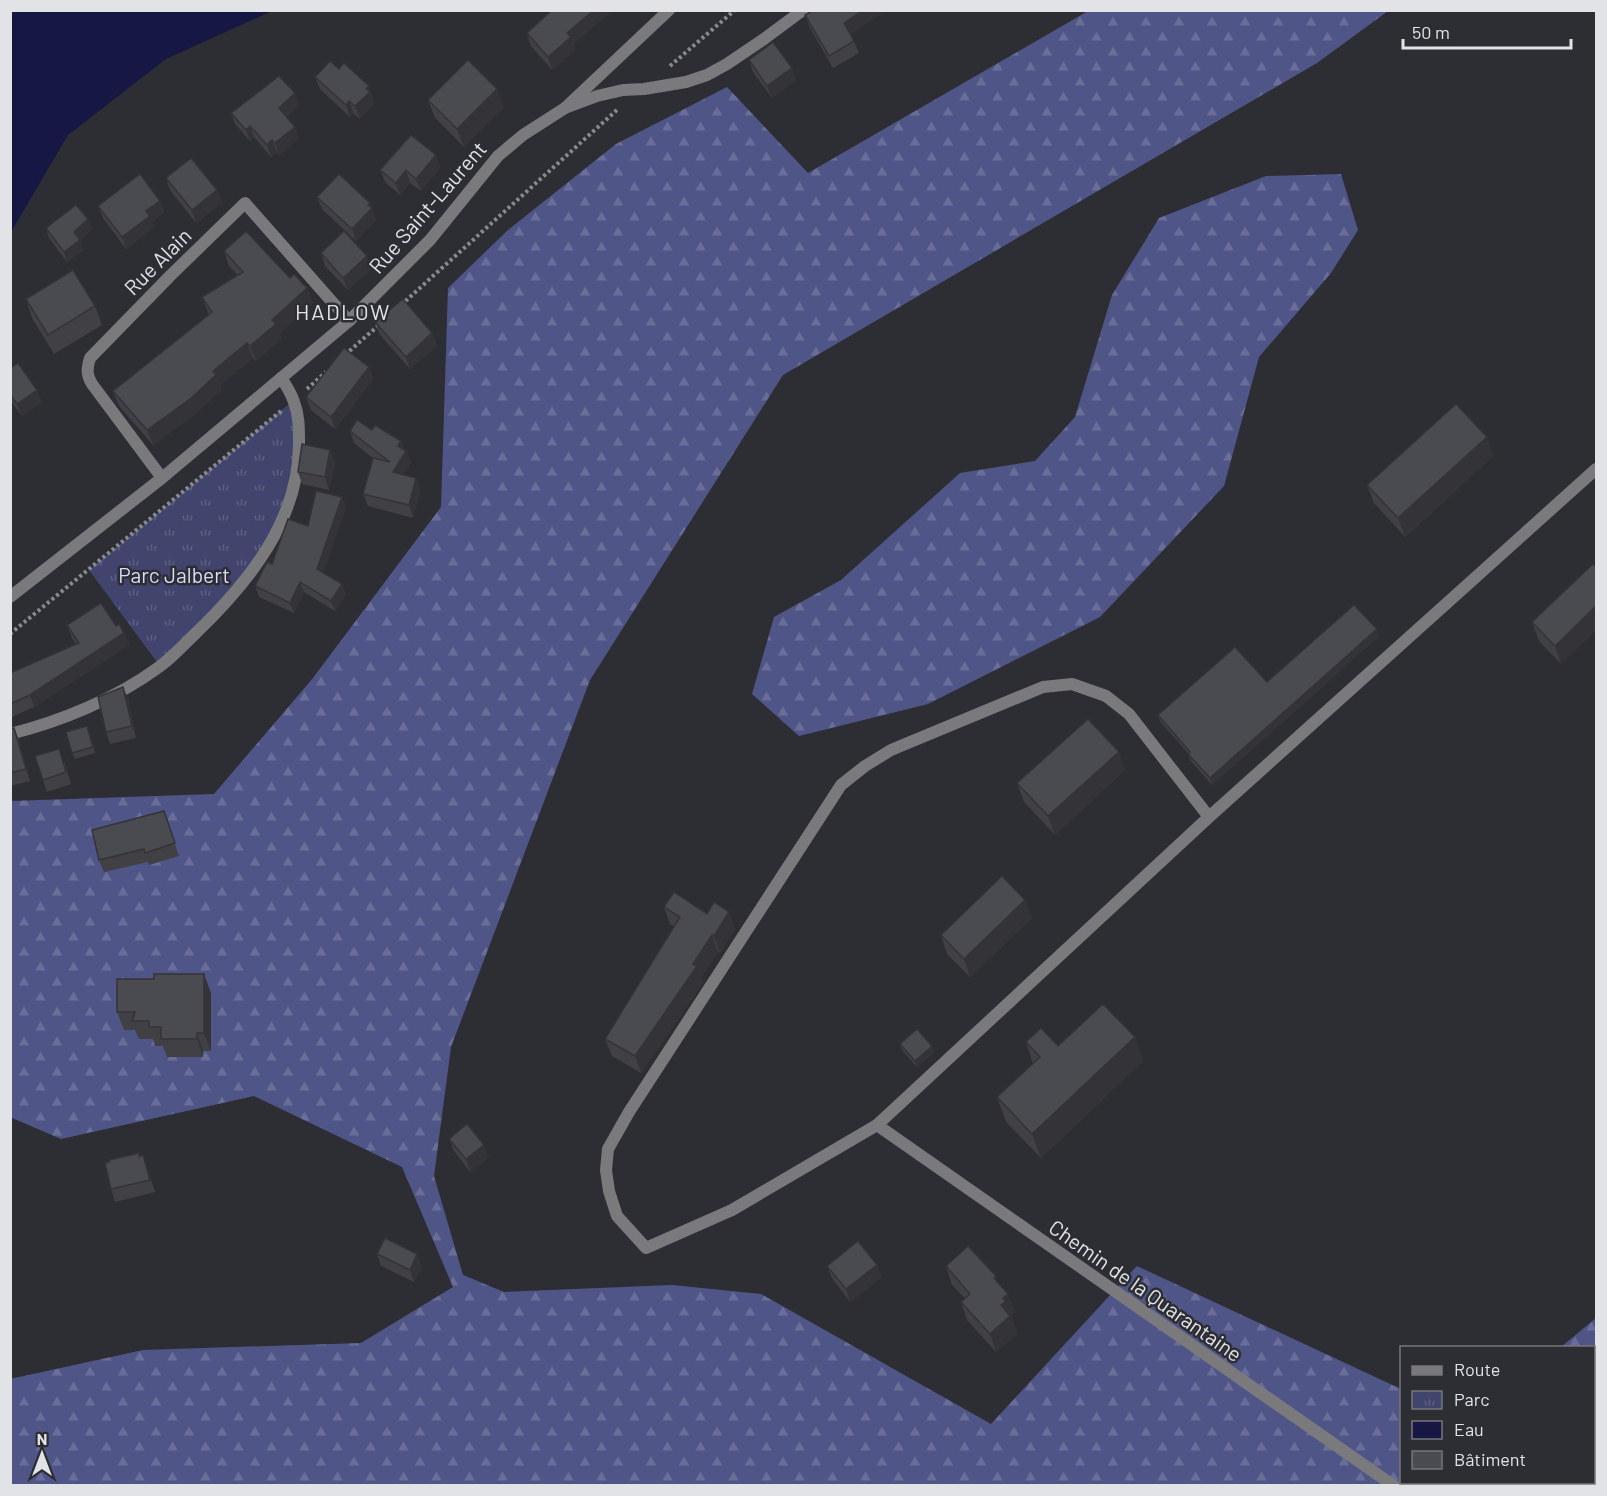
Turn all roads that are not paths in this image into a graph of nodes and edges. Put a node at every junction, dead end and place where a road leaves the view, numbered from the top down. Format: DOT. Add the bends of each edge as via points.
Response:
graph roads {
  1 [pos="669,10"];
  2 [pos="803,10"];
  3 [pos="565,108"];
  4 [pos="349,321"];
  5 [pos="281,378"];
  6 [pos="1596,469"];
  7 [pos="162,478"];
  8 [pos="10,597"];
  9 [pos="10,734"];
  10 [pos="1209,817"];
  11 [pos="877,1125"];
  12 [pos="1394,1485"];
  1 -- 3 [label="street"];
  2 -- 3 [label="street, Rue Saint-Laurent" via="707,75 686,82 623,90"];
  3 -- 4 [label="street, Rue Saint-Laurent" via="498,156 430,240"];
  4 -- 5 [label="street, Rue Saint-Laurent"];
  4 -- 7 [label="street, Rue Alain" via="245,203 90,358 87,368 92,384"];
  5 -- 7 [label="street, Rue Saint-Laurent"];
  5 -- 9 [label="street" via="294,400 299,420 299,454 292,495 275,535 250,575 160,666 114,695"];
  6 -- 10 [label="street"];
  7 -- 8 [label="street, Rue Saint-Laurent"];
  10 -- 11 [label="street"];
  10 -- 11 [label="street" via="1129,714 1106,696 1072,684 1042,687 873,761 841,785 629,1112 608,1149 609,1191 618,1216 646,1248 732,1210"];
  11 -- 12 [label="street, Chemin de la Quarantaine"];
}
